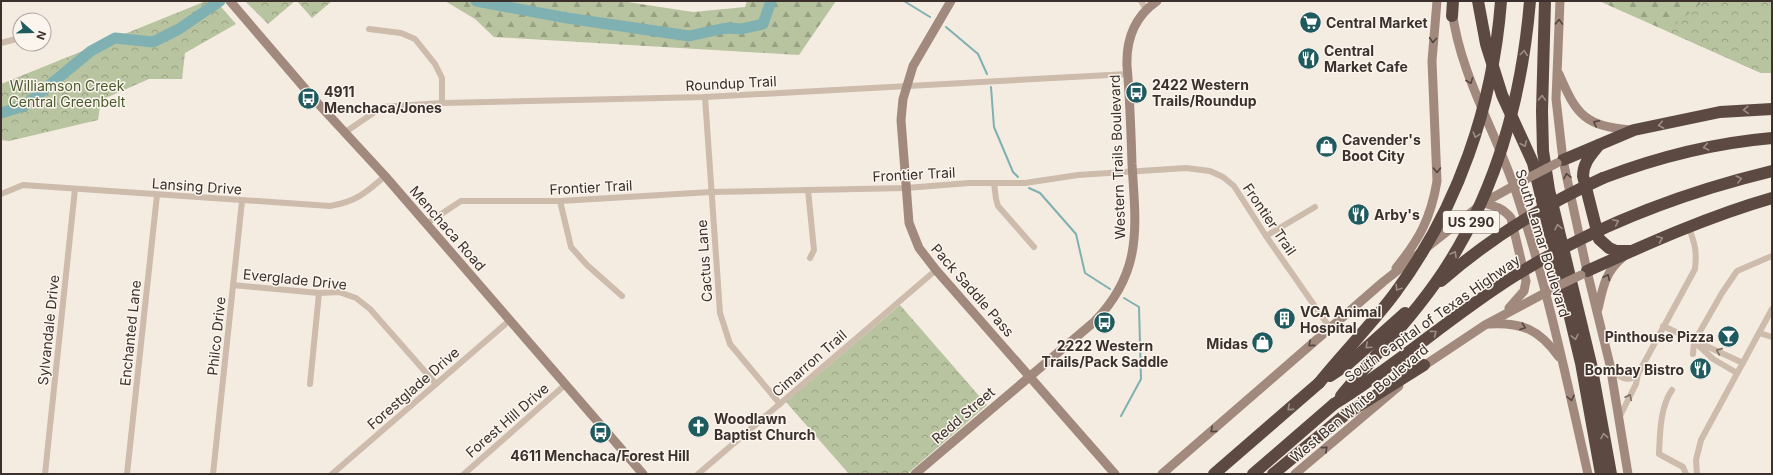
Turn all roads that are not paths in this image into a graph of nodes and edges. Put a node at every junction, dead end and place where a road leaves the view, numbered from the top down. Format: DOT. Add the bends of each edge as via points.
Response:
graph roads {
  1 [pos="230,1"];
  2 [pos="951,1"];
  3 [pos="1157,1"];
  4 [pos="1437,1"];
  5 [pos="1452,1"];
  6 [pos="1478,1"];
  7 [pos="1501,1"];
  8 [pos="1530,1"];
  9 [pos="1545,1"];
  10 [pos="1560,1"];
  11 [pos="1144,5"];
  12 [pos="1452,16"];
  13 [pos="369,29"];
  14 [pos="12,40"];
  15 [pos="1,43"];
  16 [pos="1558,72"];
  17 [pos="1128,74"];
  18 [pos="906,86"];
  19 [pos="705,97"];
  20 [pos="442,103"];
  21 [pos="1772,109"];
  22 [pos="1634,130"];
  23 [pos="344,134"];
  24 [pos="1772,138"];
  25 [pos="1600,144"];
  26 [pos="1560,162"];
  27 [pos="1133,171"];
  28 [pos="1772,171"];
  29 [pos="385,176"];
  30 [pos="994,183"];
  31 [pos="1514,185"];
  32 [pos="906,188"];
  33 [pos="74,189"];
  34 [pos="808,190"];
  35 [pos="712,192"];
  36 [pos="1,194"];
  37 [pos="157,195"];
  38 [pos="1772,198"];
  39 [pos="242,201"];
  40 [pos="560,201"];
  41 [pos="1483,203"];
  42 [pos="1315,207"];
  43 [pos="426,224"];
  44 [pos="1689,228"];
  45 [pos="1266,236"];
  46 [pos="1034,247"];
  47 [pos="1632,251"];
  48 [pos="1772,256"];
  49 [pos="810,258"];
  50 [pos="936,270"];
  51 [pos="1584,273"];
  52 [pos="1383,282"];
  53 [pos="233,285"];
  54 [pos="1549,290"];
  55 [pos="319,293"];
  56 [pos="622,296"];
  57 [pos="1772,309"];
  58 [pos="1506,312"];
  59 [pos="1597,312"];
  60 [pos="510,320"];
  61 [pos="1485,325"];
  62 [pos="1663,326"];
  63 [pos="1330,328"];
  64 [pos="1759,333"];
  65 [pos="1772,338"];
  66 [pos="1694,342"];
  67 [pos="1694,354"];
  68 [pos="1562,360"];
  69 [pos="1743,363"];
  70 [pos="1424,365"];
  71 [pos="1610,365"];
  72 [pos="1737,373"];
  73 [pos="1638,374"];
  74 [pos="1029,376"];
  75 [pos="1319,383"];
  76 [pos="310,384"];
  77 [pos="436,384"];
  78 [pos="566,384"];
  79 [pos="1672,390"];
  80 [pos="780,404"];
  81 [pos="1334,404"];
  82 [pos="1618,419"];
  83 [pos="1174,464"];
  84 [pos="45,474"];
  85 [pos="127,474"];
  86 [pos="214,474"];
  87 [pos="332,474"];
  88 [pos="464,474"];
  89 [pos="643,474"];
  90 [pos="698,474"];
  91 [pos="915,474"];
  92 [pos="1115,474"];
  93 [pos="1162,474"];
  94 [pos="1169,474"];
  95 [pos="1214,474"];
  96 [pos="1253,474"];
  97 [pos="1272,474"];
  98 [pos="1295,474"];
  99 [pos="1588,474"];
  100 [pos="1601,474"];
  101 [pos="1611,474"];
  102 [pos="1628,474"];
  103 [pos="1686,474"];
  104 [pos="1696,474"];
  1 -- 23 [label="main road, Menchaca Road"];
  2 -- 18 [label="main road, Pack Saddle Pass" via="913,66"];
  3 -- 11 [label="main road, Western Trails Boulevard"];
  4 -- 52 [label="main road, one-way" via="1432,61 1437,166 1434,200 1413,247"];
  5 -- 12 [label="highway"];
  6 -- 100 [label="highway, one-way" via="1486,44 1502,95 1533,163 1581,363"];
  7 -- 75 [label="highway, US 290, one-way, bridge" via="1484,107 1473,144 1442,217 1396,292"];
  81 -- 8 [label="highway, US 290, one-way, bridge" via="1417,308 1444,272 1468,228 1486,189 1512,114 1521,75"];
  101 -- 9 [label="highway, one-way" via="1591,364 1549,190 1543,151"];
  16 -- 10 [label="main road, one-way"];
  11 -- 17 [label="main road, Western Trails Boulevard" via="1130,36 1127,54"];
  12 -- 31 [label="main road, South Lamar Boulevard, one-way" via="1461,57"];
  13 -- 20 [label="street" via="401,33 415,40 435,64 442,78"];
  14 -- 15 [label="street"];
  22 -- 16 [label="main road, one-way" via="1608,128 1582,114 1570,100"];
  16 -- 26 [label="main road" via="1556,99"];
  17 -- 18 [label="street, Roundup Trail"];
  17 -- 27 [label="main road, Western Trails Boulevard"];
  18 -- 19 [label="street, Roundup Trail"];
  18 -- 32 [label="main road, Pack Saddle Pass" via="901,120"];
  19 -- 20 [label="street, Roundup Trail"];
  19 -- 35 [label="street, Cactus Lane"];
  20 -- 23 [label="street, Roundup Trail" via="382,107"];
  21 -- 22 [label="highway, one-way" via="1720,112"];
  22 -- 25 [label="highway"];
  23 -- 29 [label="main road, Menchaca Road"];
  24 -- 75 [label="highway, South Capital of Texas Highway, one-way, bridge" via="1692,150 1648,162 1603,178 1534,213 1492,240 1450,273 1348,364"];
  25 -- 26 [label="highway"];
  25 -- 47 [label="highway" via="1587,160 1583,170 1599,239 1616,251"];
  26 -- 31 [label="main road, bridge"];
  51 -- 26 [label="main road, one-way"];
  27 -- 30 [label="street, Frontier Trail" via="1073,175 1035,183"];
  27 -- 45 [label="street, Frontier Trail" via="1194,168 1217,174 1238,192"];
  27 -- 74 [label="main road, Western Trails Boulevard" via="1135,235 1130,262 1120,289 1094,322"];
  81 -- 28 [label="highway, South Capital of Texas Highway, one-way, bridge" via="1369,383 1469,307 1560,250 1623,219 1691,194"];
  29 -- 39 [label="street, Lansing Drive" via="354,200 330,206"];
  29 -- 43 [label="main road, Menchaca Road"];
  30 -- 32 [label="street, Frontier Trail"];
  30 -- 46 [label="street" via="998,206"];
  31 -- 41 [label="main road"];
  31 -- 54 [label="main road, South Lamar Boulevard"];
  32 -- 34 [label="street, Frontier Trail"];
  32 -- 50 [label="main road, Pack Saddle Pass" via="909,223 913,235 919,248"];
  33 -- 36 [label="street, Lansing Drive" via="23,185"];
  33 -- 37 [label="street, Lansing Drive"];
  33 -- 84 [label="street, Sylvandale Drive"];
  34 -- 35 [label="street, Frontier Trail"];
  34 -- 49 [label="street" via="814,250"];
  35 -- 40 [label="street, Frontier Trail"];
  35 -- 80 [label="street, Cactus Lane" via="720,313 730,344"];
  37 -- 39 [label="street, Lansing Drive"];
  37 -- 85 [label="street, Enchanted Lane"];
  38 -- 44 [label="highway"];
  39 -- 53 [label="street, Philco Drive"];
  40 -- 43 [label="street, Frontier Trail" via="461,201"];
  40 -- 56 [label="street" via="572,247 587,266"];
  41 -- 52 [label="main road"];
  41 -- 58 [label="main road" via="1506,211 1511,218 1526,281 1524,291"];
  42 -- 45 [label="street"];
  43 -- 60 [label="main road, Menchaca Road"];
  47 -- 44 [label="highway, one-way"];
  44 -- 62 [label="street" via="1696,246 1695,269"];
  45 -- 63 [label="street, Frontier Trail"];
  47 -- 51 [label="highway"];
  59 -- 47 [label="main road, one-way" via="1602,289 1610,270"];
  48 -- 66 [label="street" via="1736,271"];
  50 -- 74 [label="main road, Pack Saddle Pass"];
  50 -- 80 [label="street, Cimarron Trail"];
  51 -- 54 [label="main road, bridge"];
  51 -- 59 [label="main road"];
  52 -- 63 [label="main road"];
  53 -- 55 [label="street, Everglade Drive"];
  53 -- 86 [label="street, Philco Drive"];
  54 -- 58 [label="main road, West Ben White Boulevard"];
  54 -- 68 [label="main road, South Lamar Boulevard"];
  55 -- 76 [label="street"];
  55 -- 77 [label="street, Everglade Drive" via="339,292 356,298 370,309"];
  57 -- 64 [label="street"];
  58 -- 61 [label="main road, West Ben White Boulevard"];
  59 -- 71 [label="main road"];
  60 -- 77 [label="street, Forestglade Drive"];
  60 -- 78 [label="main road, Menchaca Road"];
  61 -- 68 [label="main road, one-way" via="1515,324 1530,329 1544,339"];
  61 -- 70 [label="main road, West Ben White Boulevard"];
  62 -- 66 [label="street"];
  62 -- 73 [label="street"];
  63 -- 83 [label="main road, one-way"];
  64 -- 65 [label="street"];
  64 -- 69 [label="street"];
  66 -- 67 [label="street"];
  69 -- 66 [label="street, one-way" via="1718,350"];
  66 -- 72 [label="street" via="1713,359"];
  68 -- 99 [label="main road, South Lamar Boulevard, one-way"];
  69 -- 72 [label="street"];
  70 -- 97 [label="highway" via="1346,414"];
  98 -- 70 [label="main road, West Ben White Boulevard, one-way"];
  71 -- 73 [label="street" via="1621,378 1631,379"];
  71 -- 82 [label="main road"];
  72 -- 104 [label="street" via="1700,440"];
  82 -- 73 [label="street, one-way" via="1636,384"];
  74 -- 91 [label="main road, Redd Street"];
  74 -- 92 [label="main road, Pack Saddle Pass"];
  75 -- 95 [label="highway, US 290, one-way"];
  77 -- 87 [label="street, Forestglade Drive"];
  78 -- 88 [label="street, Forest Hill Drive"];
  78 -- 89 [label="main road, Menchaca Road"];
  79 -- 103 [label="street" via="1664,407 1659,454 1683,468"];
  80 -- 90 [label="street, Cimarron Trail"];
  81 -- 96 [label="highway, US 290"];
  82 -- 102 [label="main road"];
  83 -- 93 [label="main road"];
  83 -- 94 [label="main road"];
}
